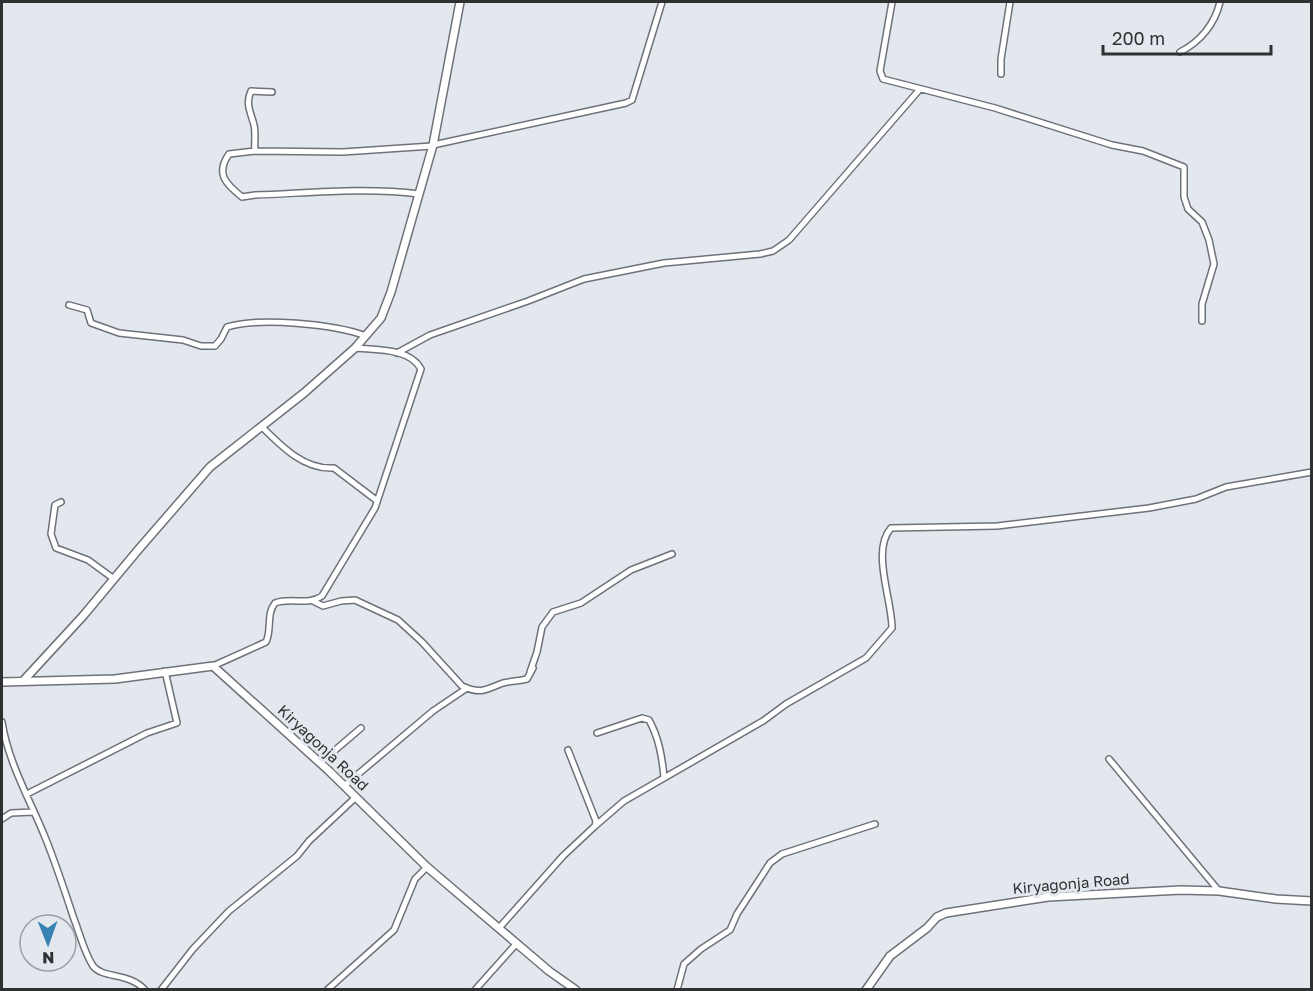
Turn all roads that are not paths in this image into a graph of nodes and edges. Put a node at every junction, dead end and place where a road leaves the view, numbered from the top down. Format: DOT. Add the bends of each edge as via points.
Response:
graph roads {
  1 [pos="460,2"];
  2 [pos="662,2"];
  3 [pos="892,2"];
  4 [pos="1010,2"];
  5 [pos="1220,2"];
  6 [pos="1180,52"];
  7 [pos="1001,74"];
  8 [pos="920,90"];
  9 [pos="272,92"];
  10 [pos="433,145"];
  11 [pos="255,151"];
  12 [pos="418,195"];
  13 [pos="69,304"];
  14 [pos="1202,321"];
  15 [pos="366,336"];
  16 [pos="355,348"];
  17 [pos="397,353"];
  18 [pos="261,426"];
  19 [pos="1311,472"];
  20 [pos="376,500"];
  21 [pos="61,502"];
  22 [pos="672,554"];
  23 [pos="114,579"];
  24 [pos="313,602"];
  25 [pos="213,666"];
  26 [pos="533,668"];
  27 [pos="165,671"];
  28 [pos="527,679"];
  29 [pos="24,680"];
  30 [pos="2,682"];
  31 [pos="466,688"];
  32 [pos="2,722"];
  33 [pos="361,728"];
  34 [pos="597,733"];
  35 [pos="568,750"];
  36 [pos="1109,759"];
  37 [pos="320,763"];
  38 [pos="664,777"];
  39 [pos="344,786"];
  40 [pos="27,794"];
  41 [pos="356,797"];
  42 [pos="34,812"];
  43 [pos="2,819"];
  44 [pos="875,824"];
  45 [pos="595,826"];
  46 [pos="427,867"];
  47 [pos="1219,891"];
  48 [pos="1311,901"];
  49 [pos="499,928"];
  50 [pos="517,943"];
  51 [pos="145,990"];
  52 [pos="161,990"];
  53 [pos="327,990"];
  54 [pos="475,990"];
  55 [pos="576,990"];
  56 [pos="677,990"];
  57 [pos="866,990"];
  1 -- 10 [label="street"];
  2 -- 10 [label="street" via="632,100"];
  3 -- 8 [label="street" via="880,76"];
  4 -- 7 [label="street"];
  5 -- 6 [label="street" via="1210,25 1194,45"];
  8 -- 14 [label="street" via="1143,151 1184,168 1184,197 1188,209 1202,222 1214,264 1202,304"];
  8 -- 17 [label="street" via="789,240 773,251 664,263 584,279 430,335"];
  9 -- 11 [label="street" via="251,91 248,97"];
  10 -- 11 [label="street" via="343,152"];
  10 -- 12 [label="street"];
  11 -- 12 [label="street" via="229,154 222,168 231,189 242,197 352,190"];
  12 -- 15 [label="street" via="391,292 381,318"];
  13 -- 15 [label="street" via="87,310 91,323 119,333 183,340 201,346 215,346 227,327 263,321 348,329"];
  15 -- 16 [label="street"];
  16 -- 17 [label="street"];
  16 -- 18 [label="street"];
  17 -- 20 [label="street" via="414,360 421,369"];
  18 -- 20 [label="street" via="287,452 313,466 334,468"];
  18 -- 23 [label="street" via="210,467"];
  19 -- 38 [label="street" via="1149,508 997,526 891,528 882,550 892,628 866,658"];
  20 -- 24 [label="street" via="375,508 322,596"];
  21 -- 23 [label="street" via="55,505 51,534 56,548 88,560"];
  22 -- 28 [label="street" via="630,570 580,603 553,612 542,627"];
  23 -- 29 [label="street"];
  24 -- 25 [label="street" via="275,603 266,642"];
  24 -- 31 [label="street" via="323,606 355,600 398,620"];
  25 -- 27 [label="street"];
  25 -- 37 [label="street, Kiryagonja Road"];
  26 -- 28 [label="street"];
  27 -- 29 [label="street" via="115,679"];
  27 -- 40 [label="street" via="177,723 147,733"];
  28 -- 31 [label="street" via="483,691"];
  29 -- 30 [label="street"];
  31 -- 39 [label="street"];
  32 -- 40 [label="street"];
  33 -- 37 [label="street"];
  34 -- 38 [label="street" via="642,717 649,720 655,730"];
  35 -- 45 [label="street"];
  36 -- 47 [label="street"];
  37 -- 39 [label="street, Kiryagonja Road"];
  38 -- 45 [label="street" via="619,805"];
  39 -- 41 [label="street, Kiryagonja Road"];
  40 -- 42 [label="street"];
  41 -- 46 [label="street, Kiryagonja Road"];
  41 -- 52 [label="street" via="297,856 229,911"];
  42 -- 43 [label="street" via="11,813"];
  42 -- 51 [label="street" via="93,964 105,974 138,982"];
  44 -- 56 [label="street" via="782,854 770,863 730,930 684,964"];
  45 -- 49 [label="street"];
  46 -- 49 [label="street, Kiryagonja Road"];
  46 -- 53 [label="street" via="415,879 394,930"];
  47 -- 48 [label="street, Kiryagonja Road"];
  47 -- 57 [label="street, Kiryagonja Road" via="1048,897 946,913 890,956"];
  49 -- 50 [label="street, Kiryagonja Road"];
  50 -- 54 [label="street"];
  50 -- 55 [label="street, Kiryagonja Road"];
}
